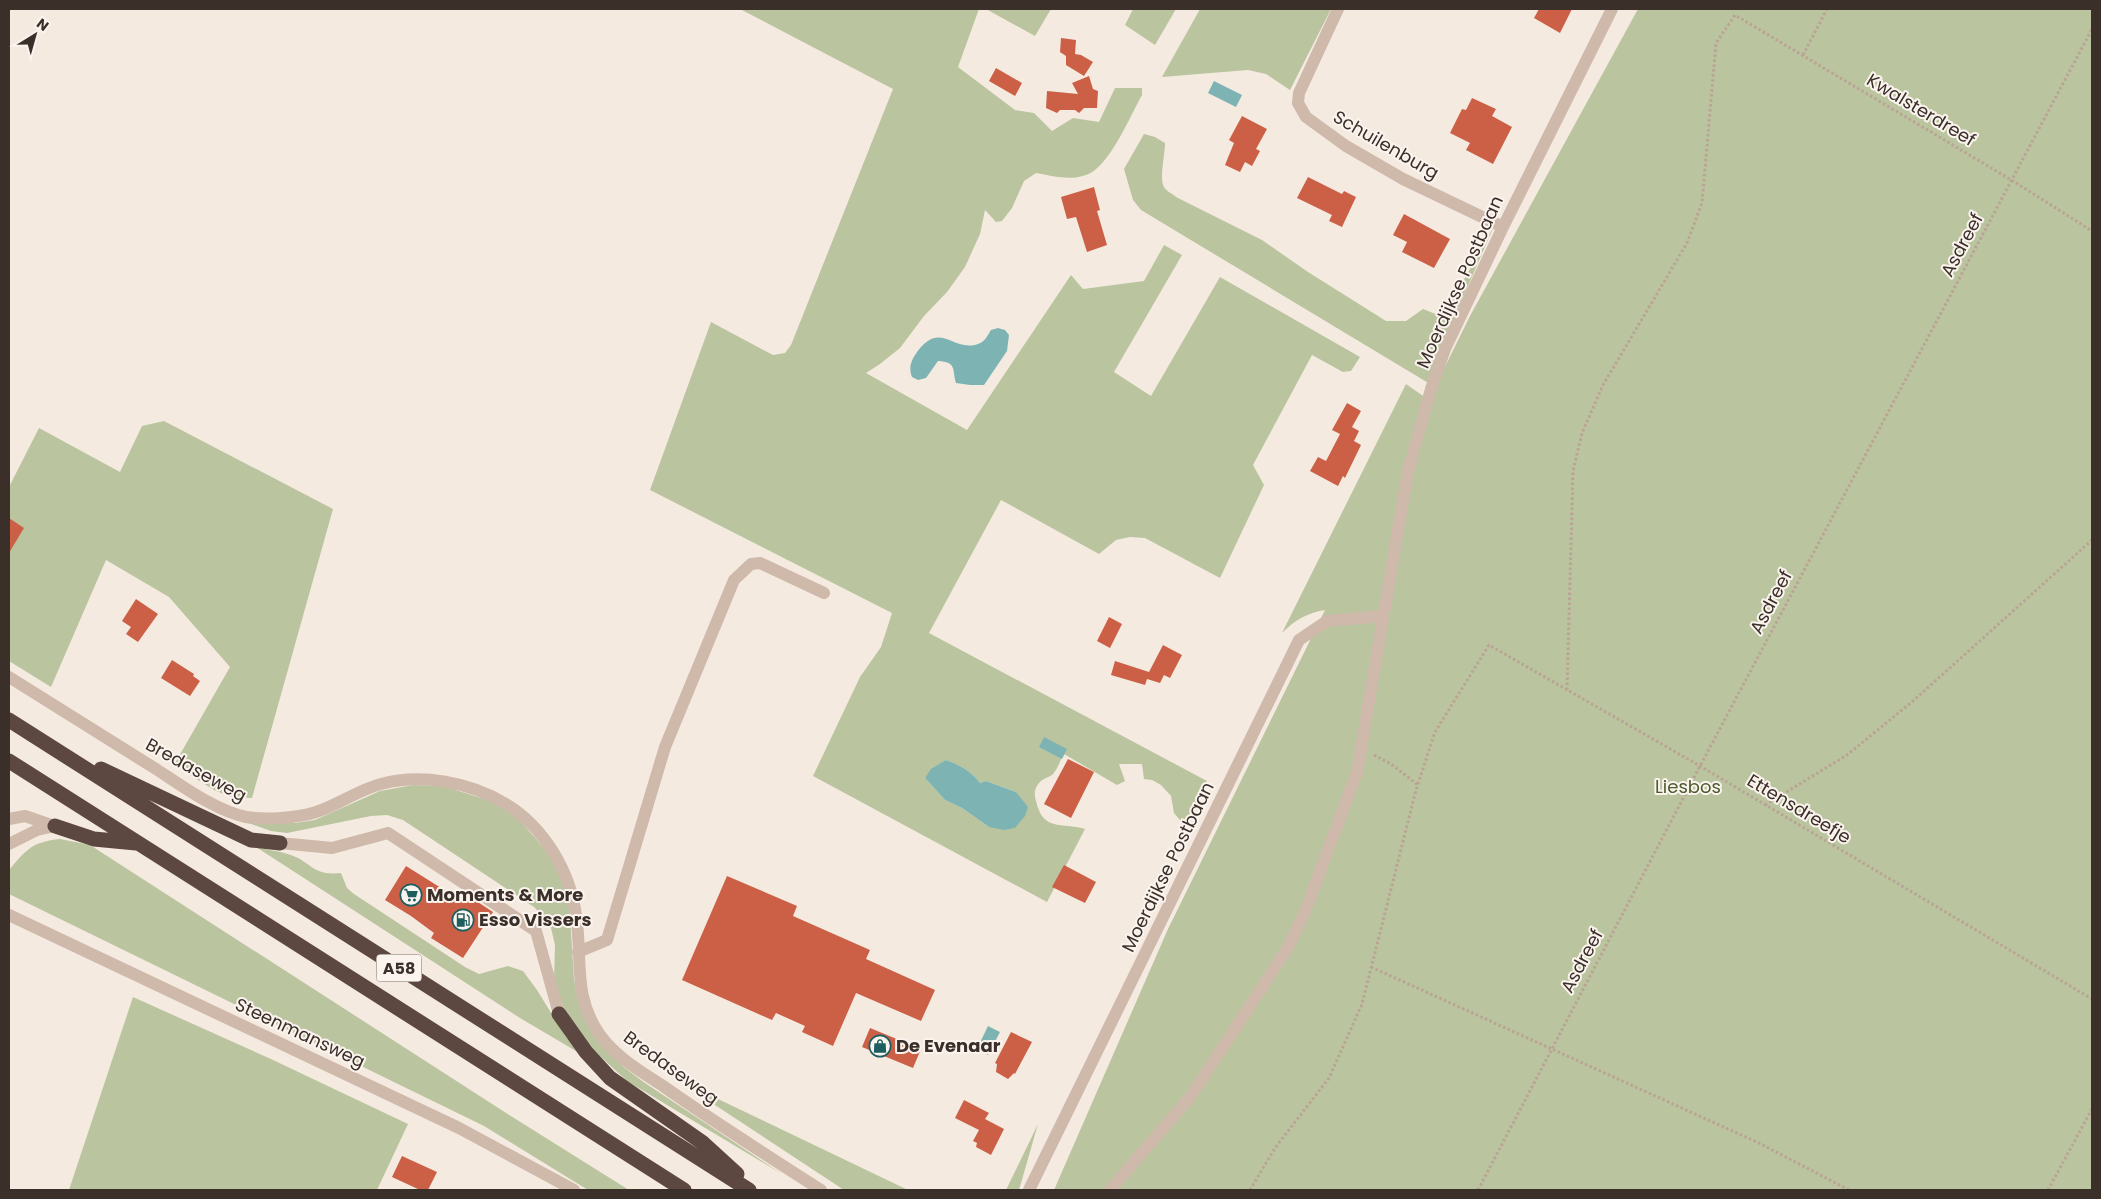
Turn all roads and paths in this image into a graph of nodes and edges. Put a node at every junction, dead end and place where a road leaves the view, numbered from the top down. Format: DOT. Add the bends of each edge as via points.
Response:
graph roads {
  1 [pos="1338,9"];
  2 [pos="1612,9"];
  3 [pos="1827,9"];
  4 [pos="2092,29"];
  5 [pos="1803,55"];
  6 [pos="2013,180"];
  7 [pos="1503,227"];
  8 [pos="2092,231"];
  9 [pos="2092,540"];
  10 [pos="824,593"];
  11 [pos="1383,616"];
  12 [pos="9,677"];
  13 [pos="1567,690"];
  14 [pos="9,720"];
  15 [pos="49,746"];
  16 [pos="1361,748"];
  17 [pos="9,761"];
  18 [pos="1700,766"];
  19 [pos="1418,785"];
  20 [pos="1764,805"];
  21 [pos="9,819"];
  22 [pos="55,826"];
  23 [pos="280,843"];
  24 [pos="9,844"];
  25 [pos="140,844"];
  26 [pos="9,915"];
  27 [pos="578,952"];
  28 [pos="1372,967"];
  29 [pos="2092,999"];
  30 [pos="559,1014"];
  31 [pos="1551,1050"];
  32 [pos="2092,1109"];
  33 [pos="574,1190"];
  34 [pos="684,1190"];
  35 [pos="749,1190"];
  36 [pos="755,1190"];
  37 [pos="821,1190"];
  38 [pos="1028,1190"];
  39 [pos="1110,1190"];
  40 [pos="1250,1190"];
  41 [pos="1478,1190"];
  42 [pos="1849,1190"];
  43 [pos="2048,1190"];
  1 -- 7 [label="street, Schuilenburg" via="1299,93 1298,103 1306,117 1346,146 1387,169"];
  2 -- 7 [label="street, Moerdijkse Postbaan"];
  3 -- 5 [label="path"];
  4 -- 6 [label="path, Asdreef"];
  5 -- 6 [label="path, Kwalsterdreef"];
  5 -- 13 [label="path, Kwalsterdreef" via="1735,15 1716,43 1702,203 1687,243 1603,386 1582,433 1573,471"];
  6 -- 8 [label="path, Kwalsterdreef"];
  6 -- 18 [label="path, Asdreef"];
  7 -- 11 [label="street, Moerdijkse Postbaan" via="1445,349 1431,389 1408,471"];
  9 -- 20 [label="path" via="1914,701 1847,755"];
  10 -- 27 [label="street" via="760,563 751,564 734,580 665,747 607,940"];
  11 -- 16 [label="street, Moerdijkse Postbaan"];
  11 -- 38 [label="street, Moerdijkse Postbaan" via="1327,621 1299,640"];
  12 -- 27 [label="street, Bredaseweg" via="194,793 230,812 248,817 279,818 315,813 380,784 413,780 448,782 479,791 507,805 536,829 555,854 571,889"];
  13 -- 18 [label="path, Ettensdreefje"];
  13 -- 19 [label="path, Ettensdreefje" via="1489,645 1435,732"];
  14 -- 15 [label="highway, A58"];
  15 -- 23 [label="highway, A58" via="251,840"];
  15 -- 35 [label="highway, A58"];
  16 -- 19 [label="path" via="1391,764"];
  16 -- 39 [label="street, Moerdijkse Postbaan" via="1357,772 1306,912 1287,949 1191,1096"];
  17 -- 25 [label="highway, A58"];
  18 -- 20 [label="path, Ettensdreefje"];
  18 -- 31 [label="path, Asdreef"];
  19 -- 28 [label="path"];
  20 -- 29 [label="path, Ettensdreefje"];
  21 -- 22 [label="street, A58" via="25,816"];
  22 -- 24 [label="street" via="37,830"];
  22 -- 25 [label="highway, A58" via="94,839"];
  23 -- 30 [label="street, A58" via="332,848 388,833 536,931"];
  25 -- 34 [label="highway, A58"];
  26 -- 33 [label="street, Steenmansweg" via="459,1128"];
  27 -- 37 [label="street, Bredaseweg" via="579,984 586,1009 614,1052"];
  28 -- 31 [label="path"];
  28 -- 40 [label="path" via="1362,1004 1329,1078 1275,1148"];
  30 -- 36 [label="highway, A58" via="586,1052 610,1078 703,1143"];
  31 -- 41 [label="path, Asdreef"];
  31 -- 42 [label="path" via="1758,1143"];
  32 -- 43 [label="path"];
}
